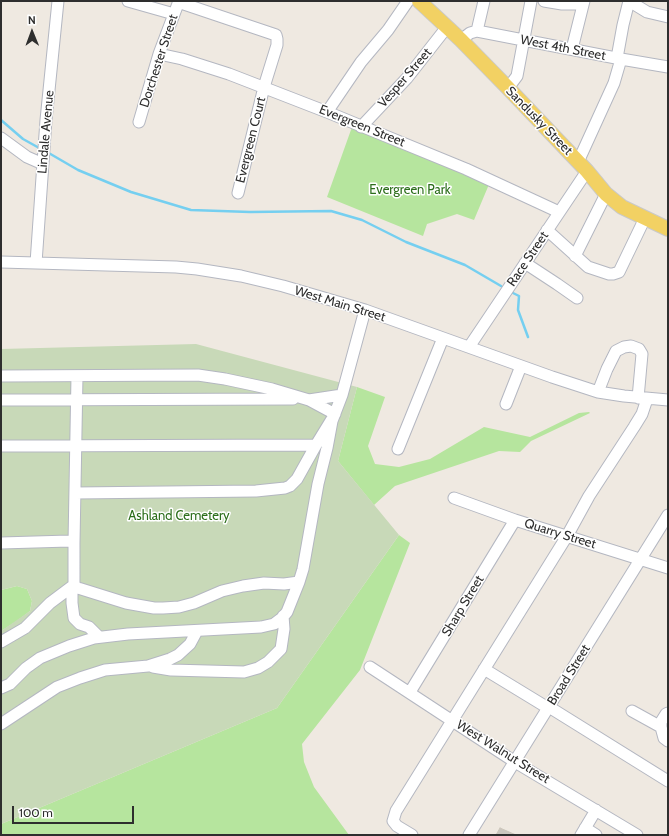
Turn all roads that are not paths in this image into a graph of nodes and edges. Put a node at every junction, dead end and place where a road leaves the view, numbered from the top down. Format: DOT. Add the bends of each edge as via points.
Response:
graph roads {
  1 [pos="58,1"];
  2 [pos="128,1"];
  3 [pos="408,1"];
  4 [pos="419,1"];
  5 [pos="484,1"];
  6 [pos="531,1"];
  7 [pos="544,1"];
  8 [pos="179,2"];
  9 [pos="583,3"];
  10 [pos="174,14"];
  11 [pos="668,18"];
  12 [pos="447,27"];
  13 [pos="477,31"];
  14 [pos="461,40"];
  15 [pos="524,40"];
  16 [pos="572,50"];
  17 [pos="159,54"];
  18 [pos="619,59"];
  19 [pos="668,67"];
  20 [pos="264,87"];
  21 [pos="508,88"];
  22 [pos="327,112"];
  23 [pos="139,122"];
  24 [pos="361,127"];
  25 [pos="1,138"];
  26 [pos="43,162"];
  27 [pos="583,166"];
  28 [pos="238,193"];
  29 [pos="606,194"];
  30 [pos="559,212"];
  31 [pos="645,218"];
  32 [pos="668,228"];
  33 [pos="547,230"];
  34 [pos="575,256"];
  35 [pos="1,262"];
  36 [pos="36,263"];
  37 [pos="524,263"];
  38 [pos="577,298"];
  39 [pos="365,310"];
  40 [pos="443,338"];
  41 [pos="469,347"];
  42 [pos="521,366"];
  43 [pos="1,376"];
  44 [pos="77,376"];
  45 [pos="598,392"];
  46 [pos="342,395"];
  47 [pos="643,398"];
  48 [pos="1,400"];
  49 [pos="77,400"];
  50 [pos="306,400"];
  51 [pos="668,400"];
  52 [pos="506,404"];
  53 [pos="335,414"];
  54 [pos="316,445"];
  55 [pos="1,446"];
  56 [pos="76,446"];
  57 [pos="398,449"];
  58 [pos="75,493"];
  59 [pos="454,498"];
  60 [pos="668,515"];
  61 [pos="516,520"];
  62 [pos="567,536"];
  63 [pos="1,543"];
  64 [pos="74,543"];
  65 [pos="640,559"];
  66 [pos="668,568"];
  67 [pos="299,582"];
  68 [pos="74,585"];
  69 [pos="283,616"];
  70 [pos="197,631"];
  71 [pos="99,637"];
  72 [pos="1,642"];
  73 [pos="148,666"];
  74 [pos="370,667"];
  75 [pos="484,669"];
  76 [pos="1,688"];
  77 [pos="410,692"];
  78 [pos="549,707"];
  79 [pos="632,711"];
  80 [pos="668,713"];
  81 [pos="452,720"];
  82 [pos="1,724"];
  83 [pos="661,727"];
  84 [pos="668,740"];
  85 [pos="515,762"];
  86 [pos="668,781"];
  87 [pos="596,810"];
  88 [pos="583,832"];
  89 [pos="412,835"];
  90 [pos="470,835"];
  91 [pos="596,835"];
  92 [pos="637,835"];
  1 -- 26 [label="street, Lindale Avenue"];
  2 -- 10 [label="street"];
  3 -- 22 [label="street" via="361,62"];
  4 -- 12 [label="main road, Sandusky Street"];
  5 -- 13 [label="street"];
  6 -- 15 [label="street"];
  7 -- 9 [label="street" via="562,4"];
  8 -- 10 [label="street, Dorchester Street"];
  8 -- 20 [label="street, Evergreen Court" via="276,35 277,45"];
  9 -- 16 [label="street"];
  10 -- 17 [label="street, Dorchester Street"];
  11 -- 18 [label="street, Race Street" via="647,12 630,1 623,25"];
  12 -- 14 [label="main road, Sandusky Street"];
  12 -- 24 [label="street, Vesper Street" via="407,78"];
  13 -- 14 [label="street" via="470,32"];
  13 -- 15 [label="street, West 4th Street"];
  14 -- 21 [label="main road, Sandusky Street"];
  15 -- 16 [label="street, West 4th Street"];
  15 -- 21 [label="street" via="516,76"];
  16 -- 18 [label="street, West 4th Street"];
  17 -- 20 [label="street, Evergreen Street" via="208,67"];
  17 -- 23 [label="street, Dorchester Street"];
  18 -- 19 [label="street, West 4th Street"];
  18 -- 27 [label="street, Race Street" via="614,83"];
  20 -- 22 [label="street, Evergreen Street"];
  20 -- 28 [label="street, Evergreen Court"];
  21 -- 27 [label="main road, Sandusky Street"];
  22 -- 24 [label="street, Evergreen Street"];
  24 -- 30 [label="street, Evergreen Street" via="466,169"];
  25 -- 26 [label="street" via="27,157"];
  26 -- 36 [label="street, Lindale Avenue"];
  27 -- 29 [label="main road, Sandusky Street"];
  27 -- 30 [label="street, Race Street"];
  29 -- 31 [label="main road, Sandusky Street"];
  29 -- 34 [label="street"];
  30 -- 33 [label="street, Race Street"];
  31 -- 32 [label="main road, Sandusky Street"];
  31 -- 34 [label="street" via="619,272 609,274 596,271"];
  33 -- 34 [label="street"];
  33 -- 37 [label="street, Race Street"];
  35 -- 36 [label="street, West Main Street"];
  36 -- 39 [label="street, West Main Street" via="220,272 282,286"];
  37 -- 38 [label="street"];
  37 -- 41 [label="street, Race Street"];
  39 -- 40 [label="street, West Main Street"];
  39 -- 46 [label="street"];
  40 -- 41 [label="street, West Main Street"];
  40 -- 57 [label="street"];
  41 -- 42 [label="street, West Main Street"];
  42 -- 45 [label="street, West Main Street"];
  42 -- 52 [label="street"];
  43 -- 44 [label="street"];
  44 -- 49 [label="street"];
  44 -- 50 [label="street" via="207,376 272,389"];
  45 -- 47 [label="street, West Main Street"];
  45 -- 47 [label="street" via="616,351 631,346 639,349 642,354"];
  46 -- 50 [label="street"];
  46 -- 53 [label="street"];
  47 -- 51 [label="street, West Main Street"];
  47 -- 62 [label="street" via="642,414 589,496"];
  48 -- 49 [label="street"];
  49 -- 50 [label="street"];
  49 -- 56 [label="street"];
  50 -- 53 [label="street"];
  53 -- 54 [label="street"];
  53 -- 67 [label="street"];
  54 -- 56 [label="street"];
  54 -- 58 [label="street" via="297,479 285,488 256,491"];
  55 -- 56 [label="street"];
  56 -- 58 [label="street"];
  58 -- 64 [label="street"];
  59 -- 61 [label="street, Quarry Street"];
  60 -- 65 [label="street, Broad Street"];
  61 -- 62 [label="street, Quarry Street"];
  61 -- 77 [label="street, Sharp Street"];
  62 -- 65 [label="street, Quarry Street"];
  62 -- 75 [label="street"];
  63 -- 64 [label="street"];
  64 -- 68 [label="street"];
  65 -- 66 [label="street, Quarry Street"];
  65 -- 78 [label="street, Broad Street"];
  67 -- 68 [label="street" via="253,584 222,591 179,607 163,608 126,602"];
  67 -- 69 [label="street"];
  68 -- 71 [label="street" via="74,618"];
  68 -- 72 [label="street" via="50,603 25,628"];
  69 -- 70 [label="street" via="274,624 261,627"];
  69 -- 73 [label="street" via="281,649 258,668 244,672 171,670"];
  70 -- 71 [label="street"];
  70 -- 73 [label="street" via="190,644 178,655"];
  71 -- 76 [label="street" via="40,658 10,684"];
  73 -- 82 [label="street" via="105,670 80,678 58,687"];
  74 -- 77 [label="street, West Walnut Street"];
  75 -- 78 [label="street"];
  75 -- 81 [label="street"];
  77 -- 81 [label="street, West Walnut Street"];
  78 -- 85 [label="street, Broad Street"];
  78 -- 86 [label="street"];
  79 -- 83 [label="street"];
  80 -- 83 [label="street" via="661,722"];
  81 -- 85 [label="street, West Walnut Street"];
  81 -- 89 [label="street" via="396,811 393,821"];
  83 -- 84 [label="street" via="664,738"];
  85 -- 87 [label="street, West Walnut Street"];
  85 -- 90 [label="street, Broad Street"];
  87 -- 88 [label="street"];
  87 -- 92 [label="street, West Walnut Street"];
  88 -- 91 [label="street"];
}
